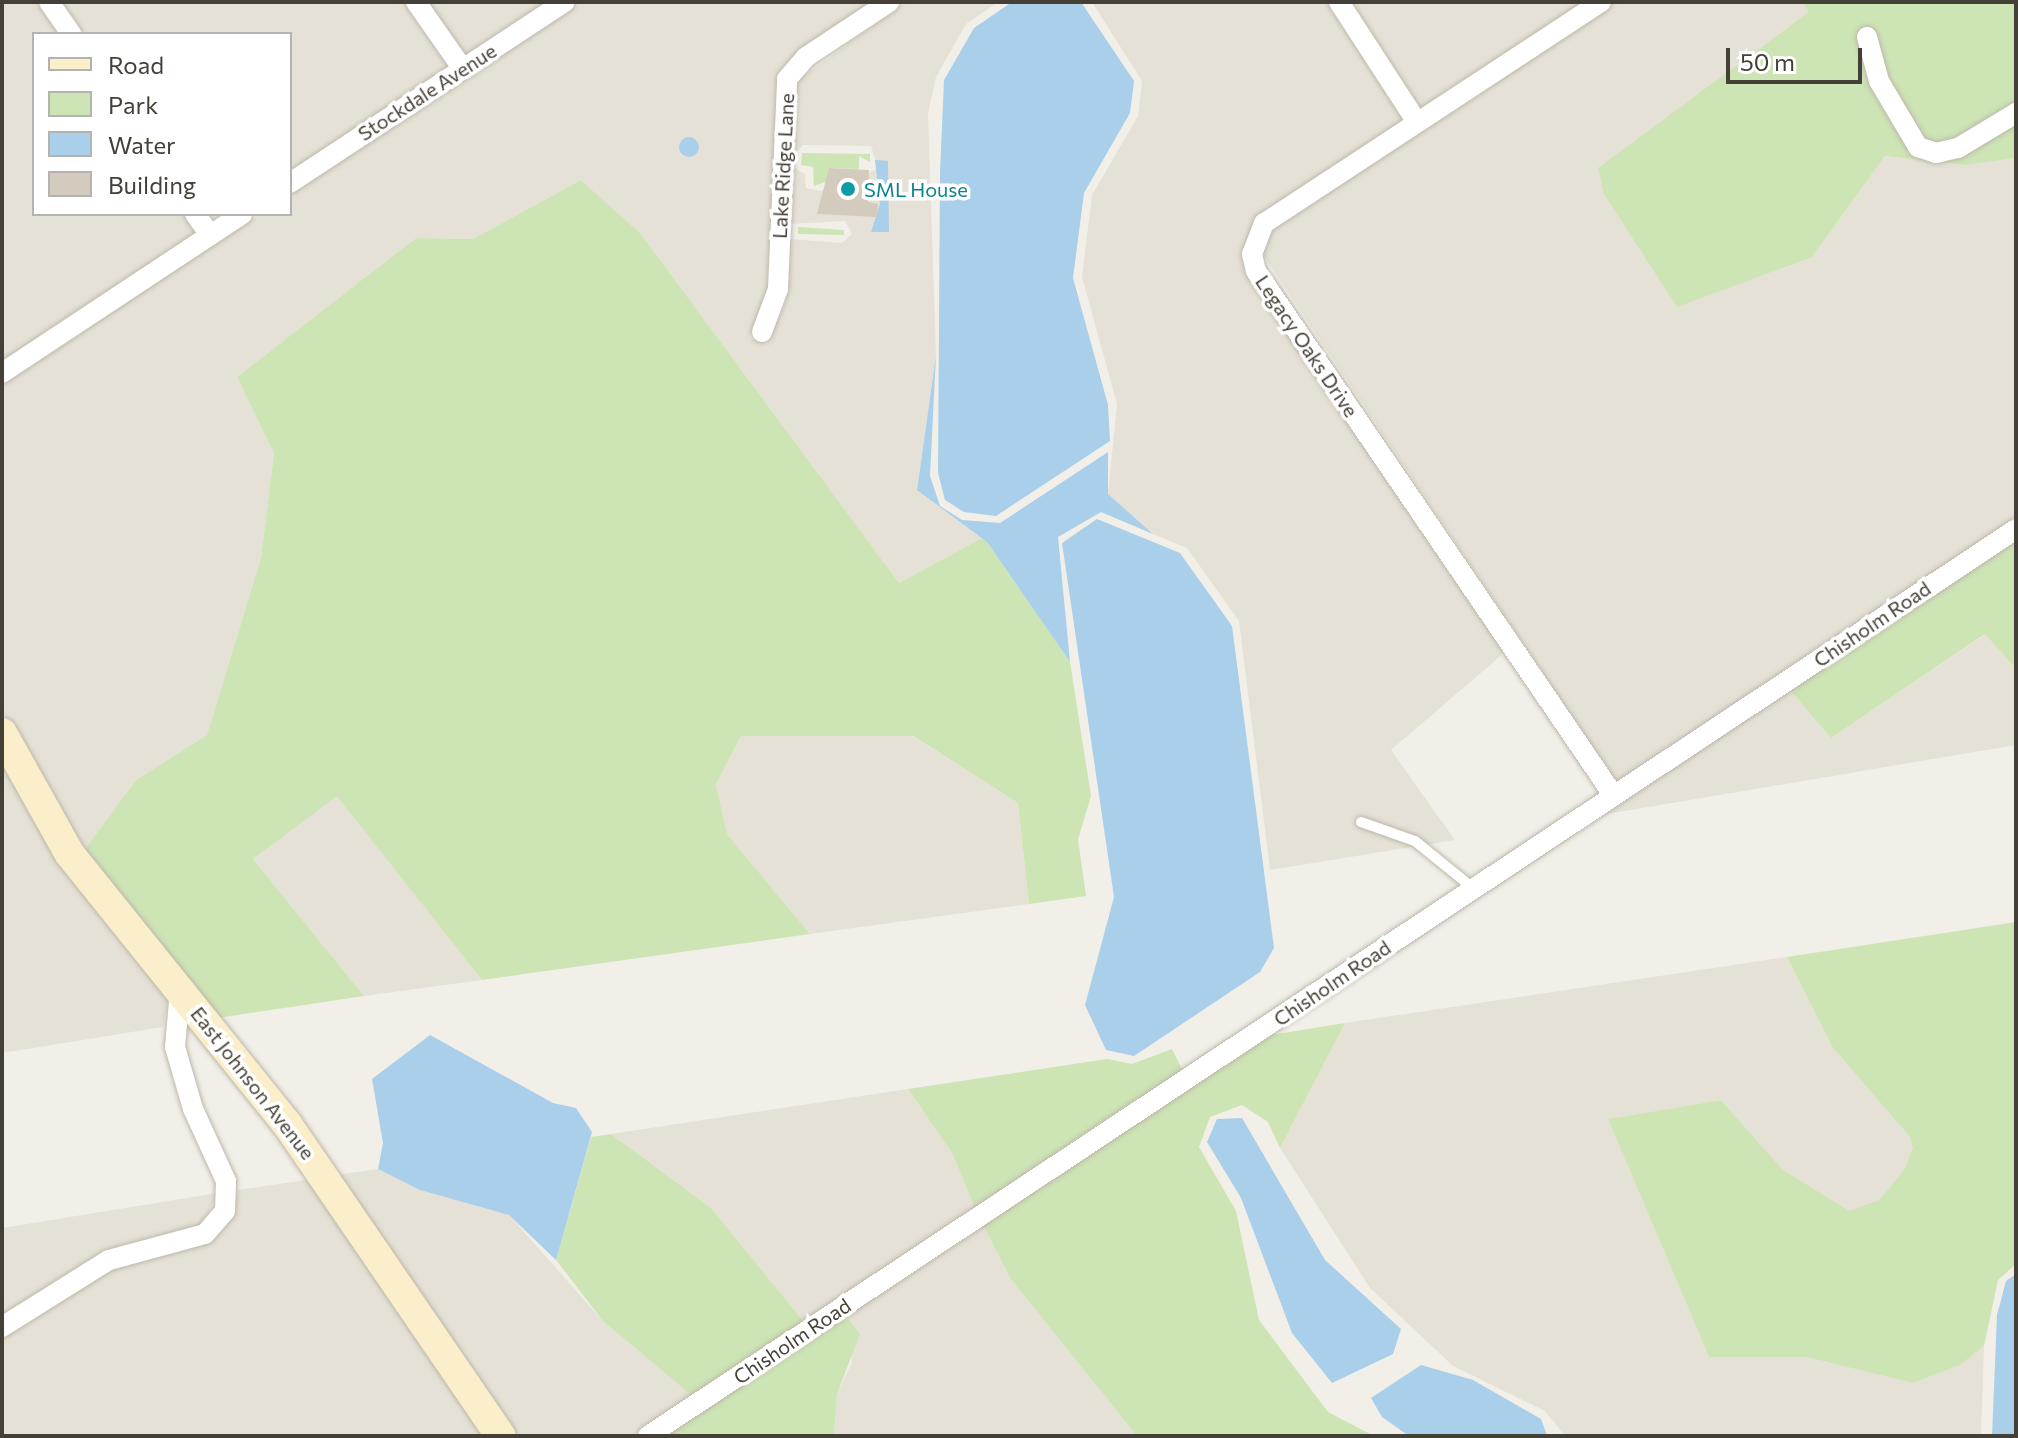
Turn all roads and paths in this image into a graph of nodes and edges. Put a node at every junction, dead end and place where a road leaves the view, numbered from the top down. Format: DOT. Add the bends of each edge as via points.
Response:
graph roads {
  1 [pos="49,2"];
  2 [pos="416,2"];
  3 [pos="565,2"];
  4 [pos="889,2"];
  5 [pos="1339,2"];
  6 [pos="1601,2"];
  7 [pos="70,32"];
  8 [pos="1867,37"];
  9 [pos="463,69"];
  10 [pos="2016,113"];
  11 [pos="1417,122"];
  12 [pos="292,182"];
  13 [pos="196,216"];
  14 [pos="239,216"];
  15 [pos="210,235"];
  16 [pos="762,332"];
  17 [pos="2,373"];
  18 [pos="2016,529"];
  19 [pos="2,733"];
  20 [pos="1614,796"];
  21 [pos="1361,822"];
  22 [pos="1474,889"];
  23 [pos="180,990"];
  24 [pos="2,1327"];
  25 [pos="501,1436"];
  26 [pos="648,1436"];
  1 -- 7 [label="street"];
  2 -- 9 [label="street"];
  3 -- 9 [label="street, Stockdale Avenue"];
  4 -- 16 [label="street, Lake Ridge Lane" via="806,57 787,79 778,289"];
  5 -- 11 [label="street"];
  6 -- 11 [label="street, Legacy Oaks Drive"];
  8 -- 10 [label="street" via="1879,81 1918,147 1936,153 1958,148"];
  9 -- 12 [label="street, Stockdale Avenue"];
  11 -- 20 [label="street, Legacy Oaks Drive" via="1264,223 1253,246 1256,271"];
  13 -- 15 [label="street"];
  14 -- 15 [label="street"];
  15 -- 17 [label="street"];
  18 -- 20 [label="street, Chisholm Road"];
  19 -- 23 [label="main road, East Johnson Avenue" via="69,853"];
  20 -- 22 [label="street, Chisholm Road"];
  21 -- 22 [label="lane" via="1425,846"];
  22 -- 26 [label="street, Chisholm Road"];
  23 -- 24 [label="street" via="173,1024 178,1061 226,1181 225,1211 205,1234 109,1260"];
  23 -- 25 [label="main road, East Johnson Avenue" via="287,1124"];
}
